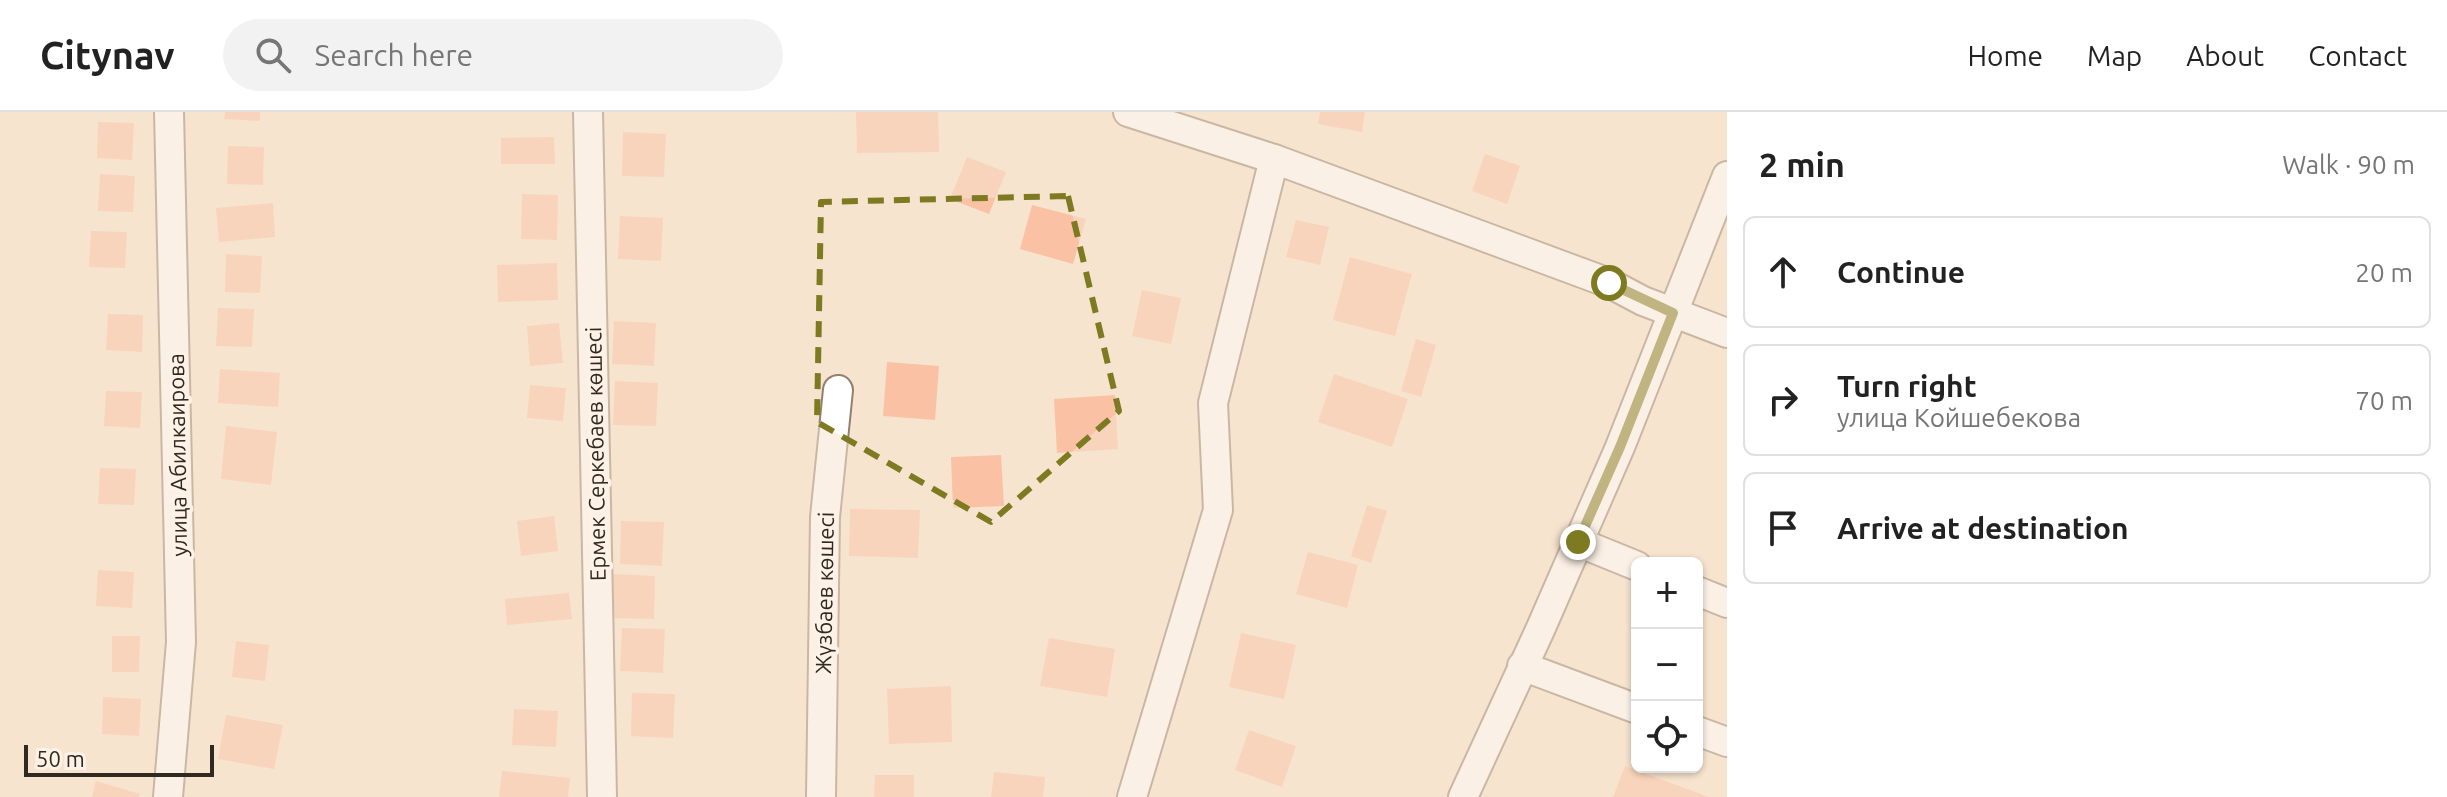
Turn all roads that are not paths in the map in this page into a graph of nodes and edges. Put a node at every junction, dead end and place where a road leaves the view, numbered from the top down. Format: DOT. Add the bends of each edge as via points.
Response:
graph roads {
  1 [pos="169,112"];
  2 [pos="588,112"];
  3 [pos="1128,112"];
  4 [pos="1274,159"];
  5 [pos="1727,176"];
  6 [pos="1673,313"];
  7 [pos="1727,333"];
  8 [pos="838,390"];
  9 [pos="1578,542"];
  10 [pos="1631,564"];
  11 [pos="1703,593"];
  12 [pos="1727,603"];
  13 [pos="1522,666"];
  14 [pos="1631,707"];
  15 [pos="1703,733"];
  16 [pos="1727,742"];
  17 [pos="168,797"];
  18 [pos="602,797"];
  19 [pos="821,797"];
  20 [pos="1132,797"];
  21 [pos="1463,797"];
  1 -- 17 [label="street, улица Абилкаирова" via="181,642"];
  2 -- 18 [label="street, Ермек Серкебаев көшесі"];
  3 -- 4 [label="street"];
  4 -- 6 [label="street" via="1609,283"];
  4 -- 20 [label="street" via="1213,403 1218,510"];
  5 -- 6 [label="street"];
  6 -- 7 [label="street"];
  6 -- 9 [label="street"];
  8 -- 19 [label="street, Жүзбаев көшесі" via="825,517"];
  9 -- 10 [label="street"];
  9 -- 13 [label="street"];
  11 -- 12 [label="street"];
  13 -- 14 [label="street"];
  13 -- 21 [label="street"];
  15 -- 16 [label="street"];
}
